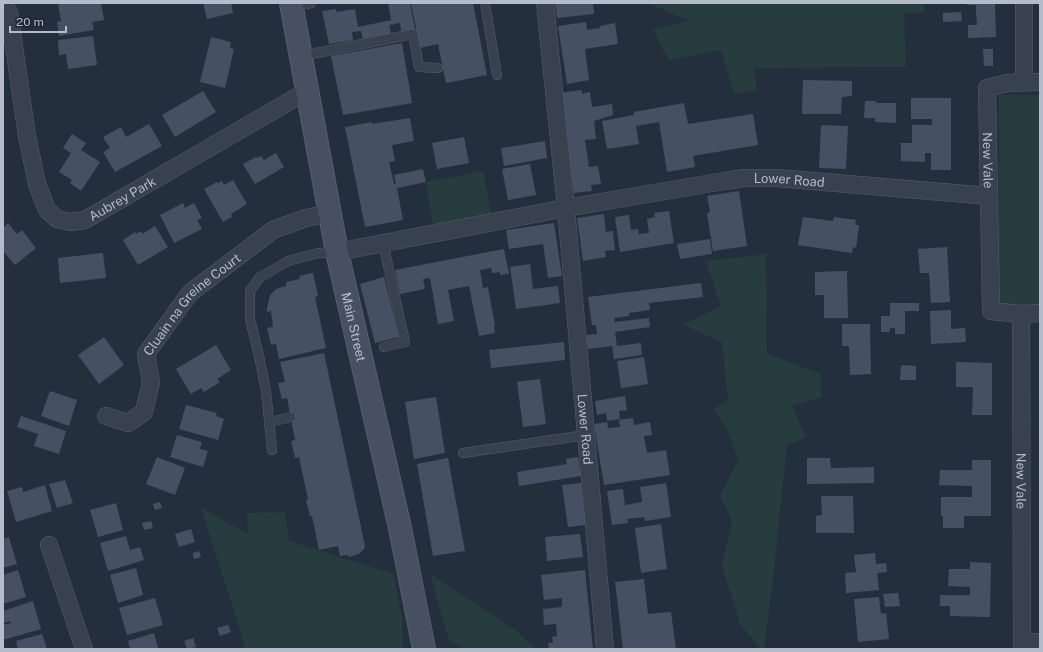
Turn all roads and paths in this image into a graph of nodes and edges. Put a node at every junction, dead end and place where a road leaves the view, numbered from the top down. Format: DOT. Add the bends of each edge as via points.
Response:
graph roads {
  1 [pos="485,3"];
  2 [pos="545,3"];
  3 [pos="1024,3"];
  4 [pos="298,4"];
  5 [pos="9,12"];
  6 [pos="301,56"];
  7 [pos="438,68"];
  8 [pos="497,75"];
  9 [pos="1032,82"];
  10 [pos="307,91"];
  11 [pos="989,196"];
  12 [pos="566,208"];
  13 [pos="330,213"];
  14 [pos="383,243"];
  15 [pos="336,252"];
  16 [pos="1040,313"];
  17 [pos="1021,314"];
  18 [pos="384,347"];
  19 [pos="106,416"];
  20 [pos="291,417"];
  21 [pos="270,422"];
  22 [pos="586,436"];
  23 [pos="272,450"];
  24 [pos="463,452"];
  25 [pos="49,545"];
  26 [pos="1040,642"];
  27 [pos="1023,645"];
  28 [pos="84,649"];
  29 [pos="424,649"];
  30 [pos="605,649"];
  1 -- 8 [label="lane"];
  2 -- 12 [label="street, Lower Road"];
  3 -- 9 [label="street, New Vale"];
  4 -- 6 [label="main road, Main Street"];
  5 -- 10 [label="street, Aubrey Park" via="27,136 37,184 47,210 57,219 70,222 85,220"];
  6 -- 7 [label="lane" via="412,34 419,67"];
  6 -- 10 [label="main road, Main Street"];
  9 -- 11 [label="street, New Vale" via="1008,83 987,88"];
  10 -- 13 [label="main road, Main Street"];
  11 -- 12 [label="street, Lower Road" via="777,178 744,178"];
  11 -- 17 [label="street, New Vale" via="991,311"];
  12 -- 14 [label="street, Lower Road"];
  12 -- 22 [label="street, Lower Road"];
  13 -- 15 [label="main road, Main Street"];
  13 -- 19 [label="street, Cluain na Greine Court" via="306,218 273,230 190,293 146,354 151,382 144,412 128,423"];
  14 -- 15 [label="street, Lower Road"];
  14 -- 18 [label="lane" via="405,342"];
  15 -- 21 [label="lane" via="319,253 288,261 259,278 250,291 250,319"];
  15 -- 29 [label="main road, Main Street" via="400,528"];
  16 -- 17 [label="street, New Vale"];
  17 -- 27 [label="street, New Vale"];
  20 -- 21 [label="lane"];
  21 -- 23 [label="lane"];
  22 -- 24 [label="lane"];
  22 -- 30 [label="street, Lower Road"];
  25 -- 28 [label="street"];
  26 -- 27 [label="street"];
}
